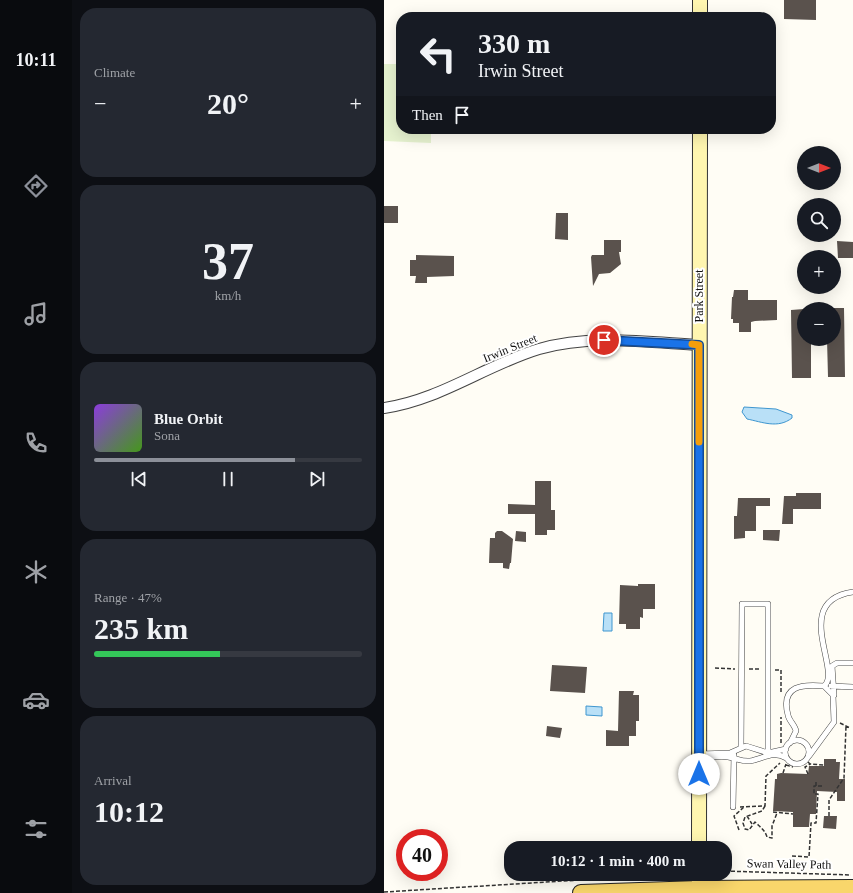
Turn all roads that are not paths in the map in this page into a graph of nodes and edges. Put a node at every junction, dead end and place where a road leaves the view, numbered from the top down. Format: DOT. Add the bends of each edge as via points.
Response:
graph roads {
  1 [pos="700,0"];
  2 [pos="700,12"];
  3 [pos="700,134"];
  4 [pos="699,345"];
  5 [pos="384,408"];
  6 [pos="853,592"];
  7 [pos="853,663"];
  8 [pos="824,686"];
  9 [pos="833,686"];
  10 [pos="853,687"];
  11 [pos="834,699"];
  12 [pos="790,743"];
  13 [pos="741,747"];
  14 [pos="786,749"];
  15 [pos="767,754"];
  16 [pos="734,755"];
  17 [pos="809,756"];
  18 [pos="699,757"];
  19 [pos="787,761"];
  20 [pos="733,807"];
  21 [pos="699,841"];
  22 [pos="699,881"];
  23 [pos="584,886"];
  24 [pos="853,888"];
  1 -- 2 [label="street"];
  3 -- 4 [label="street, Park Street"];
  4 -- 5 [label="street, Irwin Street" via="604,340 551,346 526,353 415,402"];
  4 -- 18 [label="street, Park Street"];
  6 -- 8 [label="lane" via="831,599 823,610 823,651 829,676"];
  7 -- 9 [label="lane" via="836,663 832,666"];
  8 -- 9 [label="lane"];
  8 -- 11 [label="lane" via="830,690"];
  8 -- 12 [label="lane" via="804,684 792,690 788,696 788,714 796,731"];
  9 -- 10 [label="lane"];
  9 -- 11 [label="lane"];
  11 -- 17 [label="lane" via="834,718 830,728"];
  12 -- 14 [label="lane"];
  12 -- 17 [label="lane" via="794,740 803,741 809,747"];
  13 -- 15 [label="lane" via="750,746"];
  13 -- 15 [label="lane" via="742,604 768,604"];
  13 -- 16 [label="lane"];
  14 -- 15 [label="lane"];
  14 -- 19 [label="lane"];
  15 -- 16 [label="lane" via="750,761 740,760"];
  15 -- 19 [label="lane" via="782,755"];
  16 -- 18 [label="lane"];
  16 -- 20 [label="lane"];
  17 -- 19 [label="lane" via="808,763 796,765"];
  18 -- 21 [label="street, Park Street"];
  22 -- 23 [label="main road"];
  22 -- 24 [label="main road"];
}
